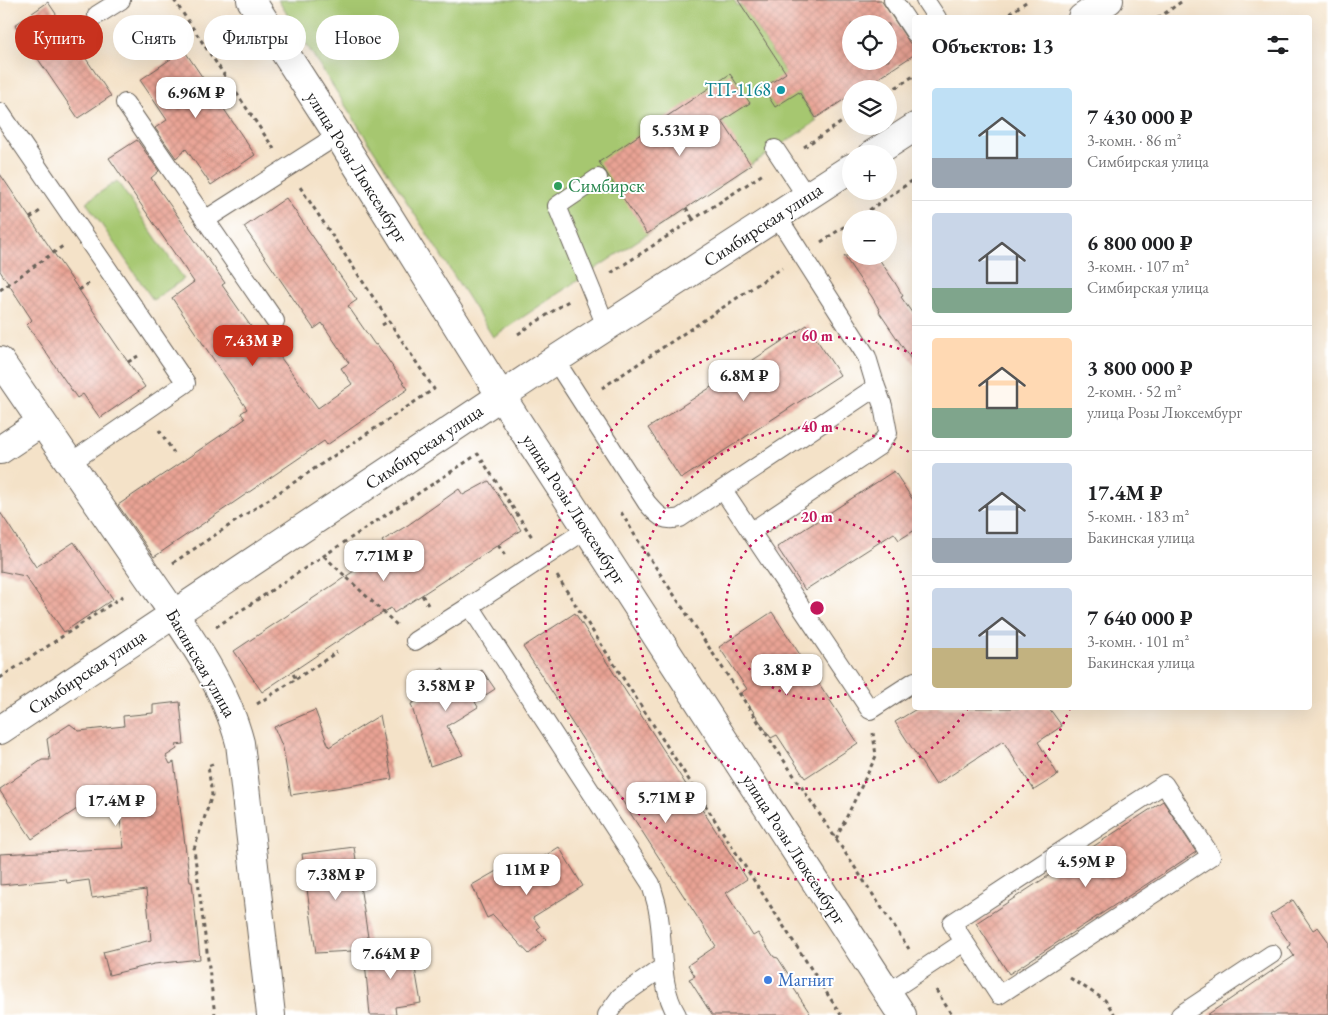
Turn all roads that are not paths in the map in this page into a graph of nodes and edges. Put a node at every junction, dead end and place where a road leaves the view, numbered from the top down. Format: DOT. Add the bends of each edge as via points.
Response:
graph roads {
  1 [pos="120,0"];
  2 [pos="251,0"];
  3 [pos="893,0"];
  4 [pos="925,0"];
  5 [pos="1109,0"];
  6 [pos="97,15"];
  7 [pos="935,15"];
  8 [pos="1086,15"];
  9 [pos="912,28"];
  10 [pos="125,103"];
  11 [pos="0,112"];
  12 [pos="912,129"];
  13 [pos="338,135"];
  14 [pos="887,145"];
  15 [pos="779,155"];
  16 [pos="842,174"];
  17 [pos="598,178"];
  18 [pos="807,197"];
  19 [pos="777,216"];
  20 [pos="205,220"];
  21 [pos="275,321"];
  22 [pos="606,326"];
  23 [pos="556,360"];
  24 [pos="0,361"];
  25 [pos="876,387"];
  26 [pos="501,396"];
  27 [pos="42,422"];
  28 [pos="0,450"];
  29 [pos="70,463"];
  30 [pos="723,490"];
  31 [pos="587,529"];
  32 [pos="752,530"];
  33 [pos="470,606"];
  34 [pos="174,614"];
  35 [pos="416,642"];
  36 [pos="912,683"];
  37 [pos="0,730"];
  38 [pos="964,942"];
  39 [pos="1272,954"];
  40 [pos="663,967"];
  41 [pos="894,1004"];
  42 [pos="271,1015"];
  43 [pos="607,1015"];
  44 [pos="677,1015"];
  45 [pos="1180,1015"];
  1 -- 6 [label="lane"];
  2 -- 13 [label="street, улица Розы Люксембург"];
  3 -- 9 [label="lane"];
  4 -- 7 [label="lane"];
  5 -- 8 [label="street"];
  10 -- 20 [label="lane"];
  11 -- 29 [label="lane" via="186,382"];
  12 -- 14 [label="street"];
  13 -- 20 [label="lane"];
  13 -- 26 [label="street, улица Розы Люксембург"];
  15 -- 18 [label="lane"];
  16 -- 18 [label="street, Симбирская улица"];
  17 -- 22 [label="lane" via="557,206"];
  18 -- 19 [label="street, Симбирская улица"];
  19 -- 22 [label="street, Симбирская улица"];
  19 -- 25 [label="lane" via="867,357"];
  20 -- 21 [label="lane"];
  22 -- 23 [label="street, Симбирская улица"];
  23 -- 26 [label="street, Симбирская улица"];
  23 -- 30 [label="lane" via="647,503 659,516 669,520 680,518"];
  24 -- 27 [label="street, Бакинская улица"];
  25 -- 30 [label="lane"];
  25 -- 32 [label="lane" via="888,433 879,446"];
  26 -- 31 [label="street, улица Розы Люксембург"];
  26 -- 34 [label="street, Симбирская улица"];
  27 -- 28 [label="street"];
  27 -- 29 [label="street, Бакинская улица"];
  29 -- 34 [label="street, Бакинская улица"];
  30 -- 32 [label="lane"];
  31 -- 33 [label="lane"];
  31 -- 41 [label="street, улица Розы Люксембург"];
  32 -- 36 [label="lane" via="870,710"];
  33 -- 35 [label="lane"];
  33 -- 40 [label="lane" via="651,884 659,911"];
  34 -- 37 [label="street, Симбирская улица"];
  34 -- 42 [label="street, Бакинская улица" via="222,694 240,743"];
  38 -- 38 [label="lane" via="1000,995 1212,856 1164,784 952,923"];
  38 -- 41 [label="lane" via="922,970"];
  39 -- 45 [label="lane"];
  40 -- 43 [label="lane" via="620,997"];
  40 -- 44 [label="lane" via="671,1004"];
}
